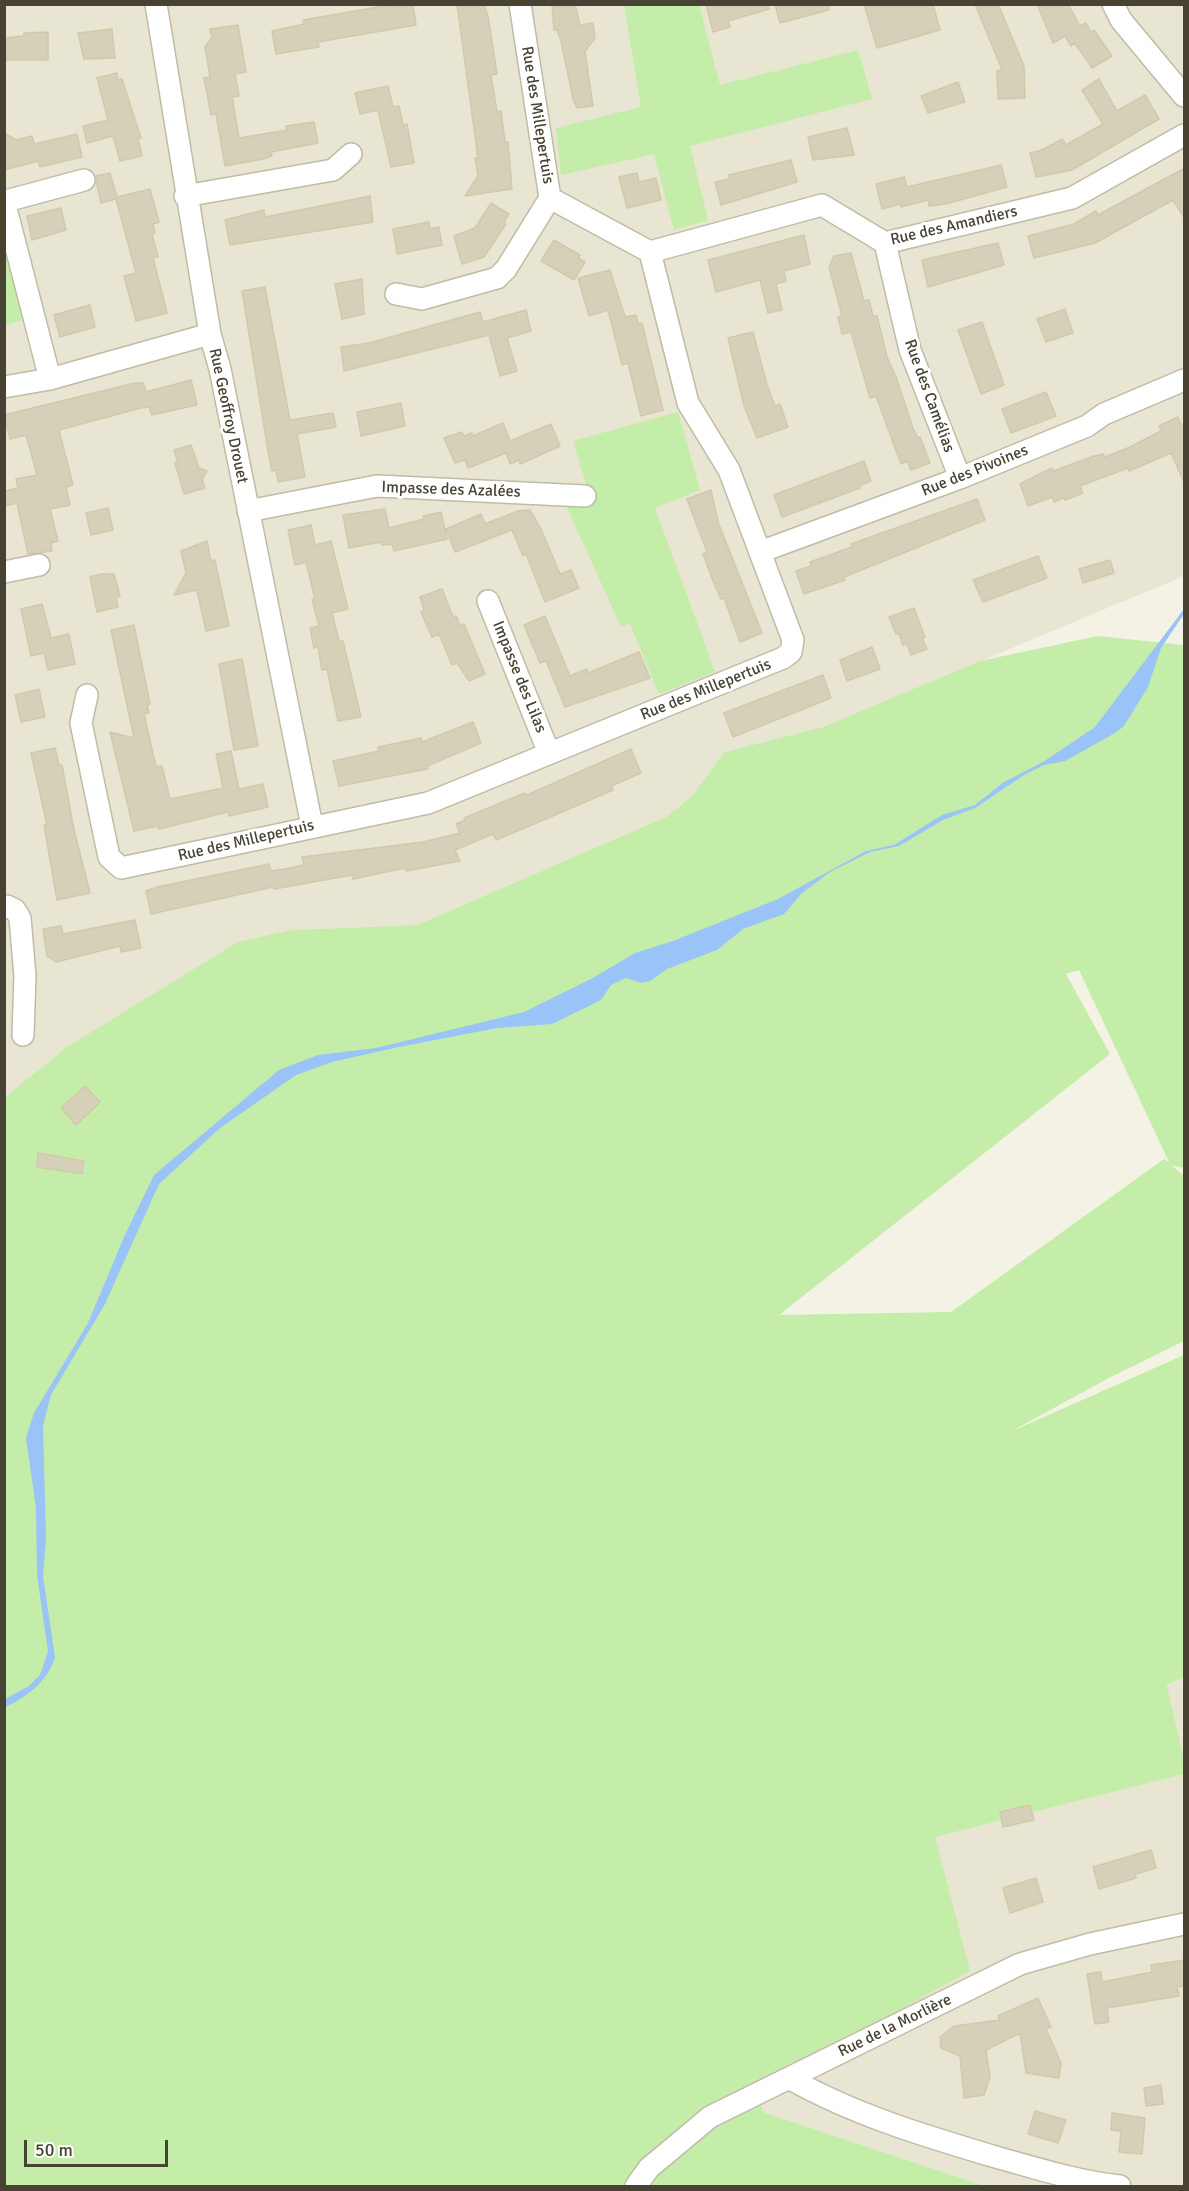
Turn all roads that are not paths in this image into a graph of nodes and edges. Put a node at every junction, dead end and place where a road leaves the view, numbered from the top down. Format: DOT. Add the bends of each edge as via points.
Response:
graph roads {
  1 [pos="156,4"];
  2 [pos="520,4"];
  3 [pos="1113,4"];
  4 [pos="1185,96"];
  5 [pos="1185,135"];
  6 [pos="351,154"];
  7 [pos="84,180"];
  8 [pos="186,196"];
  9 [pos="550,198"];
  10 [pos="5,201"];
  11 [pos="885,243"];
  12 [pos="650,252"];
  13 [pos="396,294"];
  14 [pos="210,334"];
  15 [pos="50,379"];
  16 [pos="1185,380"];
  17 [pos="4,387"];
  18 [pos="960,478"];
  19 [pos="585,496"];
  20 [pos="248,511"];
  21 [pos="760,552"];
  22 [pos="39,565"];
  23 [pos="4,572"];
  24 [pos="488,601"];
  25 [pos="87,695"];
  26 [pos="549,753"];
  27 [pos="312,826"];
  28 [pos="4,908"];
  29 [pos="23,1035"];
  30 [pos="1185,1924"];
  31 [pos="789,2078"];
  32 [pos="636,2187"];
  33 [pos="1120,2187"];
  1 -- 8 [label="street, Rue Geoffroy Drouet"];
  2 -- 9 [label="street, Rue des Millepertuis"];
  3 -- 4 [label="street" via="1121,20"];
  5 -- 11 [label="street, Rue des Amandiers" via="1072,198"];
  6 -- 8 [label="street" via="333,170"];
  7 -- 10 [label="street"];
  8 -- 14 [label="street, Rue Geoffroy Drouet"];
  9 -- 12 [label="street, Rue des Millepertuis"];
  9 -- 13 [label="street" via="497,278 422,298"];
  10 -- 15 [label="street"];
  11 -- 12 [label="street, Rue des Amandiers" via="822,205"];
  11 -- 18 [label="street, Rue des Camélias" via="910,350"];
  12 -- 21 [label="street, Rue des Millepertuis" via="688,403 729,470"];
  14 -- 15 [label="street"];
  14 -- 20 [label="street, Rue Geoffroy Drouet"];
  15 -- 17 [label="street"];
  16 -- 18 [label="street, Rue des Pivoines" via="1104,414 1087,426"];
  18 -- 21 [label="street, Rue des Pivoines"];
  19 -- 20 [label="street, Impasse des Azalées" via="377,486"];
  20 -- 27 [label="street, Rue Geoffroy Drouet"];
  21 -- 26 [label="street, Rue des Millepertuis" via="793,640 791,652"];
  22 -- 23 [label="street"];
  24 -- 26 [label="street, Impasse des Lilas"];
  25 -- 27 [label="street, Rue des Millepertuis" via="81,723 109,857 121,868"];
  26 -- 27 [label="street, Rue des Millepertuis" via="428,803"];
  28 -- 29 [label="street" via="15,910 20,918 25,976"];
  30 -- 31 [label="street, Rue de la Morlière" via="1020,1964"];
  31 -- 32 [label="street, Rue de la Morlière" via="710,2117 649,2168"];
  31 -- 33 [label="street" via="824,2097 934,2139"];
}
